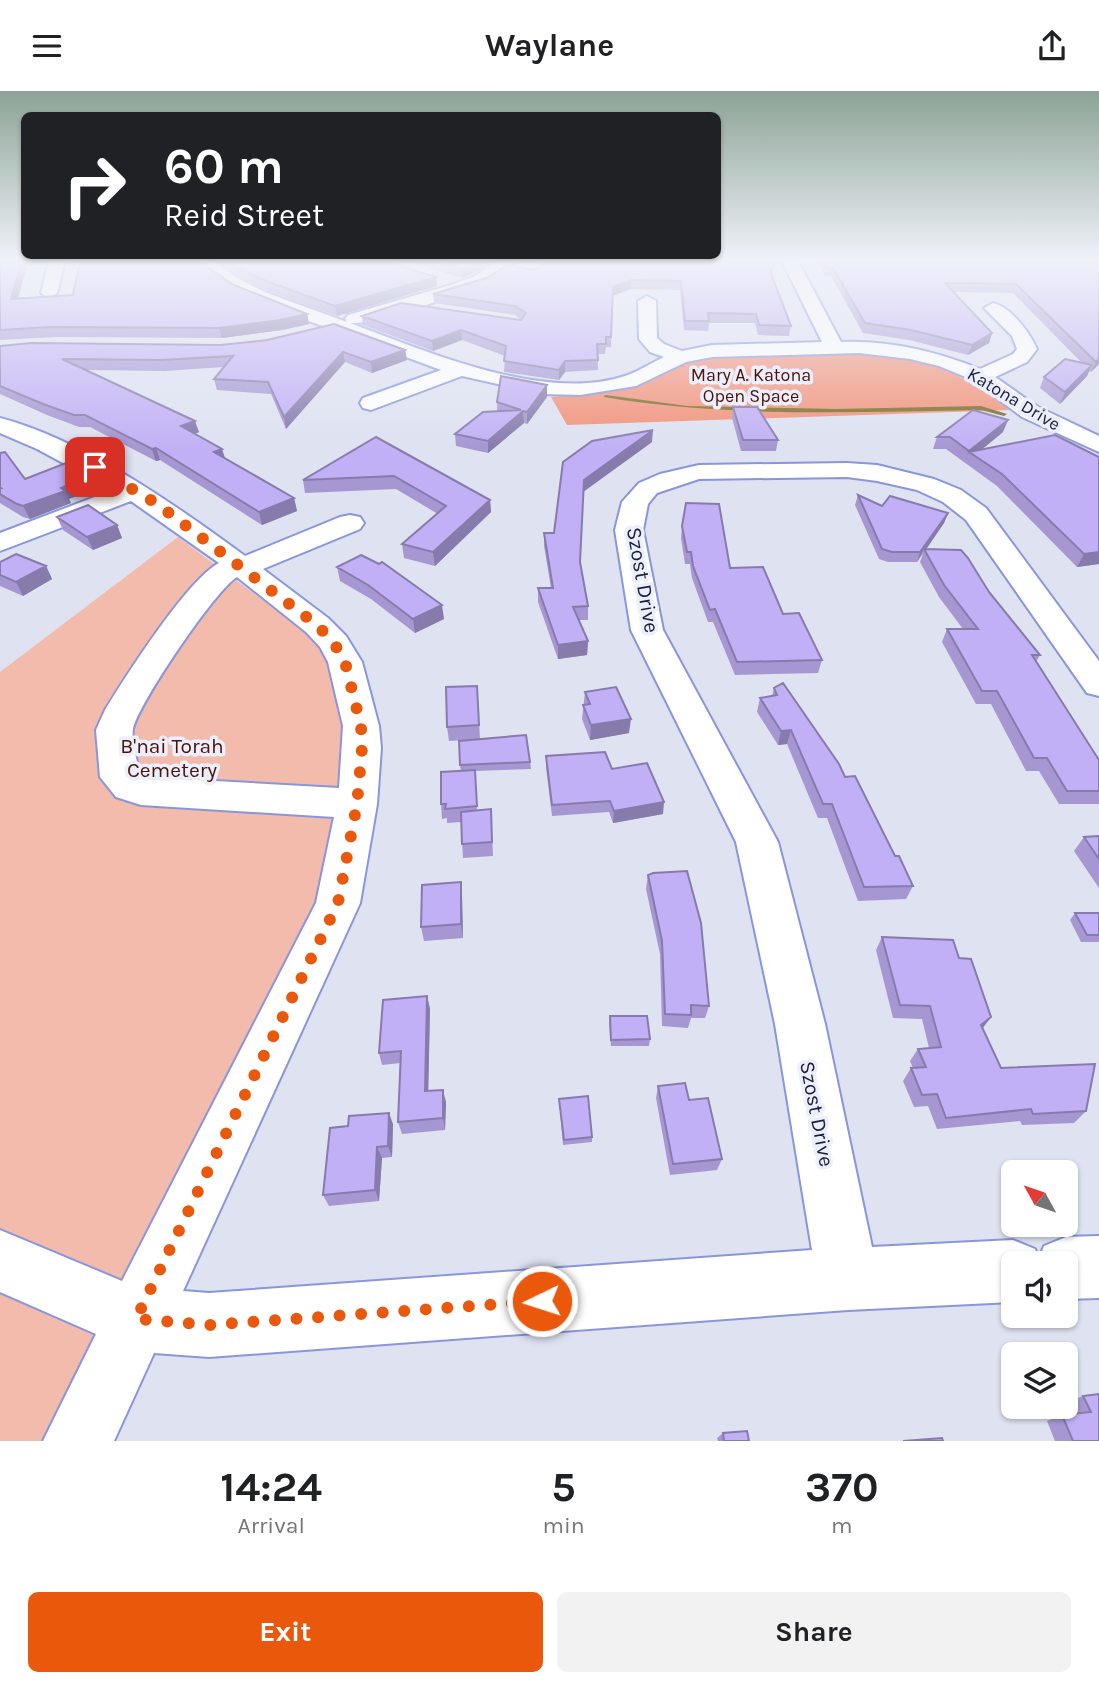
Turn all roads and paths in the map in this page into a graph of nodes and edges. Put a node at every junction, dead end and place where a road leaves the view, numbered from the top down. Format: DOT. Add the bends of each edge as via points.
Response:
graph roads {
  1 [pos="339,324"];
  2 [pos="648,324"];
  3 [pos="822,324"];
  4 [pos="1010,324"];
  5 [pos="336,325"];
  6 [pos="303,335"];
  7 [pos="834,347"];
  8 [pos="680,357"];
  9 [pos="460,370"];
  10 [pos="980,376"];
  11 [pos="371,403"];
  12 [pos="0,425"];
  13 [pos="1099,445"];
  14 [pos="135,490"];
  15 [pos="350,523"];
  16 [pos="0,543"];
  17 [pos="241,566"];
  18 [pos="1092,665"];
  19 [pos="357,804"];
  20 [pos="0,1261"];
  21 [pos="1099,1267"];
  22 [pos="1078,1268"];
  23 [pos="1001,1272"];
  24 [pos="848,1279"];
  25 [pos="136,1319"];
  26 [pos="78,1441"];
  1 -- 5 [label="street"];
  2 -- 8 [label="street" via="648,339"];
  3 -- 7 [label="street"];
  4 -- 10 [label="street" via="1027,349 1020,358"];
  5 -- 6 [label="street"];
  5 -- 9 [label="street, Katona Drive"];
  7 -- 8 [label="street, Katona Drive" via="731,350"];
  7 -- 10 [label="street, Katona Drive" via="911,353"];
  8 -- 9 [label="street, Katona Drive" via="629,382 580,389 522,385"];
  9 -- 11 [label="street"];
  10 -- 13 [label="street, Katona Drive" via="1030,412"];
  12 -- 14 [label="street" via="65,452"];
  14 -- 16 [label="street"];
  14 -- 17 [label="street"];
  15 -- 17 [label="street"];
  17 -- 19 [label="street" via="317,625 340,652 361,726"];
  17 -- 19 [label="street" via="219,575 196,603 123,710 114,730 120,777 141,791"];
  18 -- 24 [label="street, Szost Drive" via="976,514 925,484 848,470 699,472 669,478 648,488 635,502 629,530 647,630 757,842 800,1024"];
  19 -- 25 [label="street" via="338,903"];
  20 -- 25 [label="street"];
  21 -- 22 [label="street"];
  23 -- 24 [label="street"];
  24 -- 25 [label="street" via="209,1325"];
  25 -- 26 [label="street"];
}
